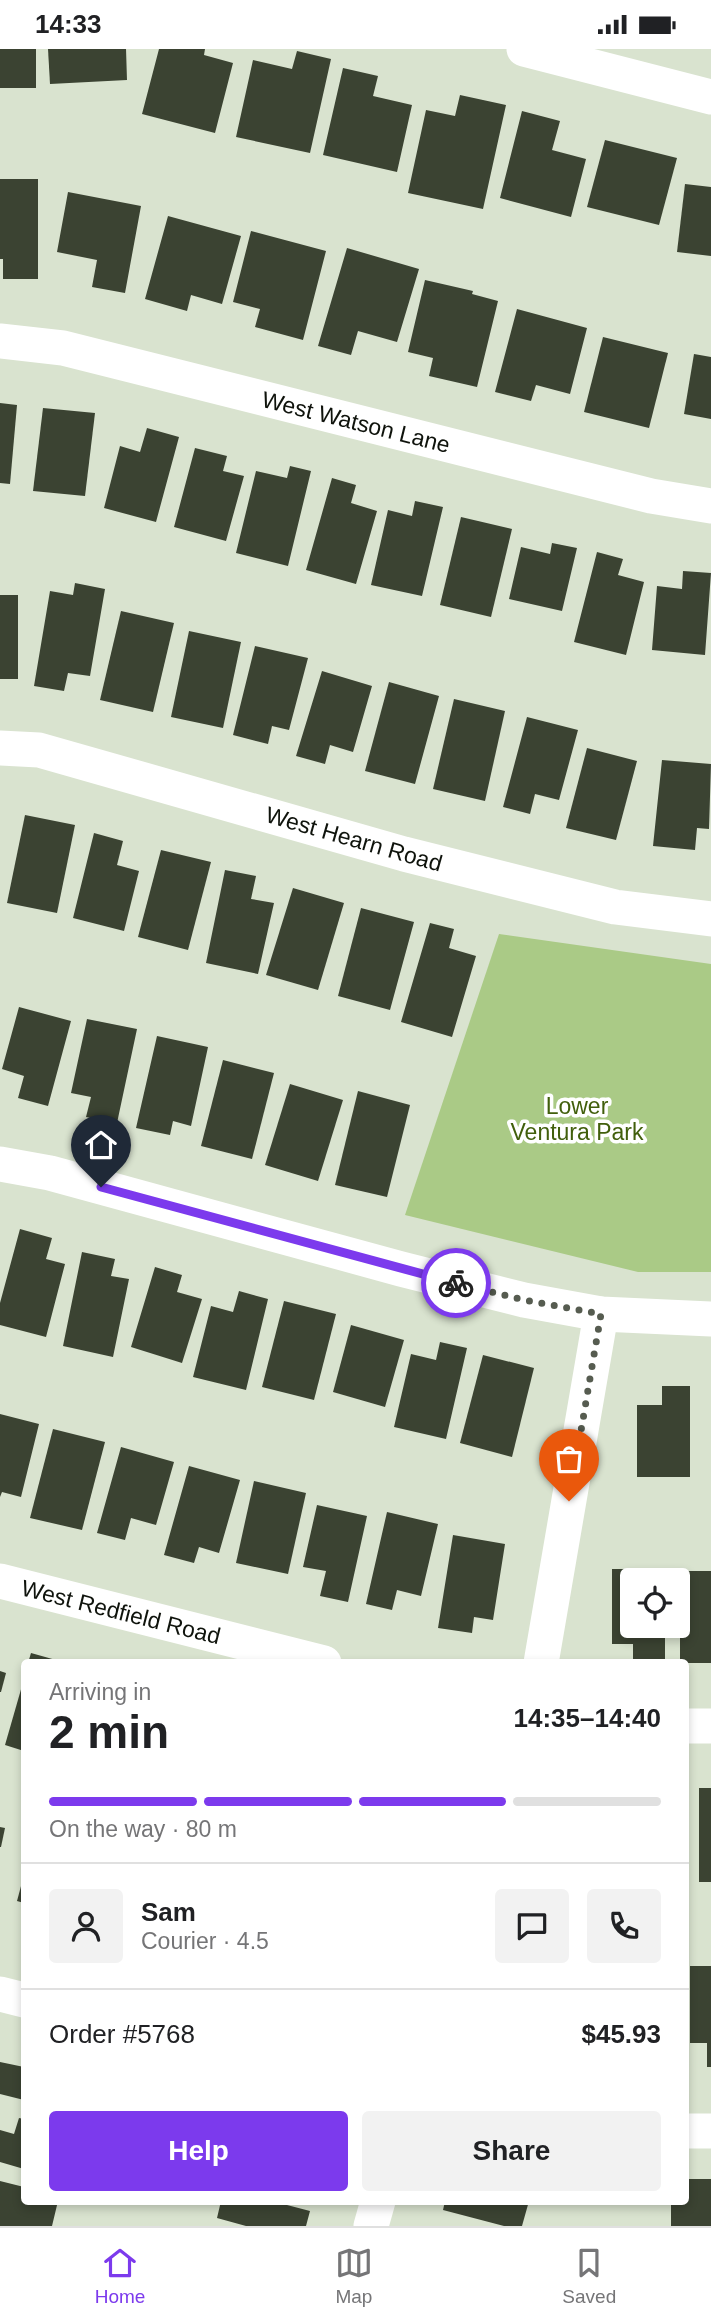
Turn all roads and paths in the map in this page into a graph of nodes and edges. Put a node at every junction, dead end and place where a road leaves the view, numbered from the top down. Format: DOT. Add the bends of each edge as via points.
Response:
graph roads {
  1 [pos="524,49"];
  2 [pos="711,97"];
  3 [pos="0,341"];
  4 [pos="711,506"];
  5 [pos="0,748"];
  6 [pos="711,919"];
  7 [pos="0,1164"];
  8 [pos="601,1314"];
  9 [pos="711,1319"];
  10 [pos="0,1581"];
  11 [pos="308,1659"];
  12 [pos="542,1659"];
  13 [pos="689,1726"];
  14 [pos="711,1726"];
  15 [pos="0,1994"];
  16 [pos="21,1999"];
  17 [pos="689,2131"];
  18 [pos="711,2131"];
  19 [pos="377,2205"];
  20 [pos="371,2226"];
  1 -- 2 [label="street"];
  3 -- 4 [label="street, West Watson Lane" via="63,348 651,496"];
  5 -- 6 [label="street, West Hearn Road" via="38,750 404,855 615,907"];
  7 -- 8 [label="street" via="50,1173 524,1300"];
  8 -- 9 [label="street"];
  8 -- 12 [label="street"];
  10 -- 11 [label="street, West Redfield Road"];
  13 -- 14 [label="street"];
  15 -- 16 [label="street"];
  17 -- 18 [label="street"];
  19 -- 20 [label="street"];
}
